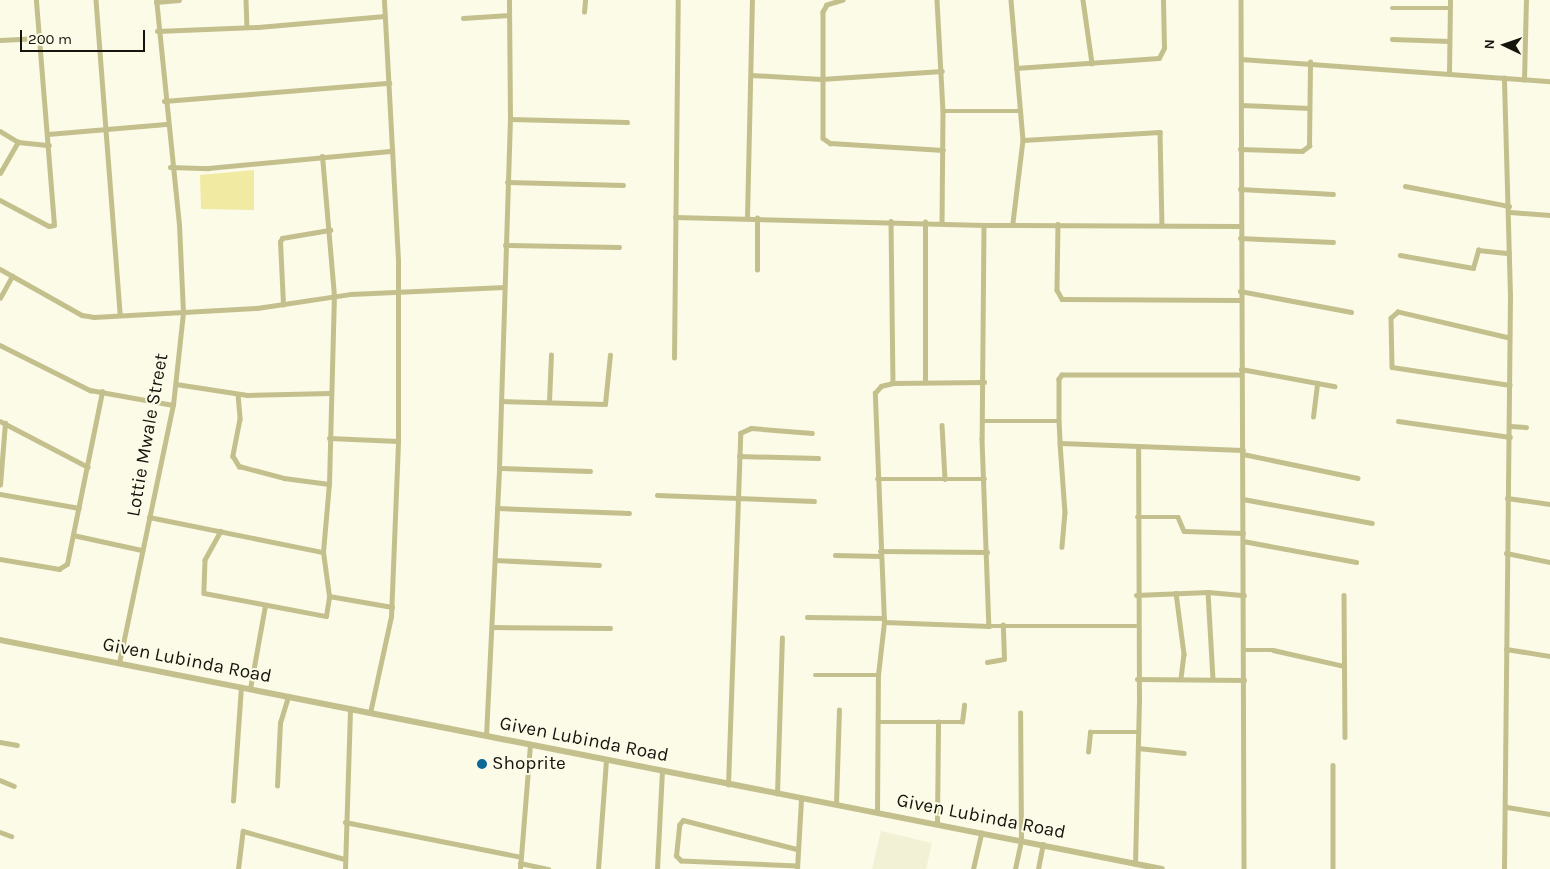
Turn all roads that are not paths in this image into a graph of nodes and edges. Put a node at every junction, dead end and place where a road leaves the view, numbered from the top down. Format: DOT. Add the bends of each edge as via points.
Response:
graph roads {
  1 [pos="36,0"];
  2 [pos="96,0"];
  3 [pos="179,0"];
  4 [pos="246,0"];
  5 [pos="384,0"];
  6 [pos="509,0"];
  7 [pos="585,0"];
  8 [pos="678,0"];
  9 [pos="752,0"];
  10 [pos="843,0"];
  11 [pos="936,0"];
  12 [pos="1011,0"];
  13 [pos="1083,0"];
  14 [pos="1164,0"];
  15 [pos="1241,0"];
  16 [pos="1450,0"];
  17 [pos="1526,0"];
  18 [pos="156,1"];
  19 [pos="1392,8"];
  20 [pos="1450,8"];
  21 [pos="584,12"];
  22 [pos="510,15"];
  23 [pos="385,16"];
  24 [pos="463,18"];
  25 [pos="247,27"];
  26 [pos="157,31"];
  27 [pos="40,38"];
  28 [pos="1392,39"];
  29 [pos="0,40"];
  30 [pos="1449,41"];
  31 [pos="1241,59"];
  32 [pos="1310,62"];
  33 [pos="1092,64"];
  34 [pos="1016,68"];
  35 [pos="942,71"];
  36 [pos="1449,73"];
  37 [pos="751,75"];
  38 [pos="1504,78"];
  39 [pos="822,79"];
  40 [pos="1524,80"];
  41 [pos="1550,81"];
  42 [pos="389,83"];
  43 [pos="164,101"];
  44 [pos="1241,105"];
  45 [pos="1309,108"];
  46 [pos="944,111"];
  47 [pos="1020,111"];
  48 [pos="510,120"];
  49 [pos="627,122"];
  50 [pos="166,124"];
  51 [pos="107,130"];
  52 [pos="0,131"];
  53 [pos="48,134"];
  54 [pos="1023,140"];
  55 [pos="18,142"];
  56 [pos="49,145"];
  57 [pos="1240,149"];
  58 [pos="943,150"];
  59 [pos="392,152"];
  60 [pos="322,157"];
  61 [pos="170,167"];
  62 [pos="0,173"];
  63 [pos="507,182"];
  64 [pos="623,185"];
  65 [pos="1405,186"];
  66 [pos="1240,189"];
  67 [pos="1333,194"];
  68 [pos="0,200"];
  69 [pos="1509,206"];
  70 [pos="1510,212"];
  71 [pos="1550,215"];
  72 [pos="675,217"];
  73 [pos="747,218"];
  74 [pos="757,218"];
  75 [pos="891,221"];
  76 [pos="926,222"];
  77 [pos="942,223"];
  78 [pos="1012,223"];
  79 [pos="984,224"];
  80 [pos="1058,224"];
  81 [pos="1162,224"];
  82 [pos="1240,226"];
  83 [pos="330,230"];
  84 [pos="1240,238"];
  85 [pos="1333,242"];
  86 [pos="505,245"];
  87 [pos="619,246"];
  88 [pos="1509,253"];
  89 [pos="1400,254"];
  90 [pos="0,269"];
  91 [pos="757,270"];
  92 [pos="12,276"];
  93 [pos="504,287"];
  94 [pos="1240,291"];
  95 [pos="399,293"];
  96 [pos="334,296"];
  97 [pos="0,298"];
  98 [pos="1240,300"];
  99 [pos="283,305"];
  100 [pos="1351,312"];
  101 [pos="182,313"];
  102 [pos="120,315"];
  103 [pos="1509,338"];
  104 [pos="0,345"];
  105 [pos="610,355"];
  106 [pos="551,356"];
  107 [pos="674,358"];
  108 [pos="1241,370"];
  109 [pos="1241,375"];
  110 [pos="925,382"];
  111 [pos="984,382"];
  112 [pos="893,383"];
  113 [pos="1317,383"];
  114 [pos="176,384"];
  115 [pos="1510,384"];
  116 [pos="1334,386"];
  117 [pos="102,392"];
  118 [pos="330,393"];
  119 [pos="238,394"];
  120 [pos="501,401"];
  121 [pos="549,402"];
  122 [pos="173,405"];
  123 [pos="1314,417"];
  124 [pos="1398,420"];
  125 [pos="984,421"];
  126 [pos="1059,421"];
  127 [pos="2,422"];
  128 [pos="942,425"];
  129 [pos="1510,426"];
  130 [pos="1526,427"];
  131 [pos="812,433"];
  132 [pos="1510,437"];
  133 [pos="329,438"];
  134 [pos="398,441"];
  135 [pos="1060,443"];
  136 [pos="1138,447"];
  137 [pos="1243,452"];
  138 [pos="739,456"];
  139 [pos="818,458"];
  140 [pos="88,466"];
  141 [pos="499,468"];
  142 [pos="590,471"];
  143 [pos="1358,478"];
  144 [pos="877,479"];
  145 [pos="945,479"];
  146 [pos="984,479"];
  147 [pos="329,484"];
  148 [pos="0,485"];
  149 [pos="0,494"];
  150 [pos="658,495"];
  151 [pos="738,498"];
  152 [pos="1506,498"];
  153 [pos="1243,499"];
  154 [pos="814,501"];
  155 [pos="1550,504"];
  156 [pos="79,508"];
  157 [pos="497,508"];
  158 [pos="629,513"];
  159 [pos="149,517"];
  160 [pos="1137,517"];
  161 [pos="1372,523"];
  162 [pos="221,532"];
  163 [pos="1243,533"];
  164 [pos="73,535"];
  165 [pos="1244,541"];
  166 [pos="1062,547"];
  167 [pos="142,550"];
  168 [pos="323,552"];
  169 [pos="987,552"];
  170 [pos="1506,553"];
  171 [pos="880,554"];
  172 [pos="836,555"];
  173 [pos="0,560"];
  174 [pos="495,560"];
  175 [pos="1356,562"];
  176 [pos="1550,562"];
  177 [pos="599,565"];
  178 [pos="1208,592"];
  179 [pos="1176,593"];
  180 [pos="1136,595"];
  181 [pos="1244,595"];
  182 [pos="1344,595"];
  183 [pos="329,596"];
  184 [pos="265,606"];
  185 [pos="392,607"];
  186 [pos="807,617"];
  187 [pos="884,620"];
  188 [pos="1003,625"];
  189 [pos="989,626"];
  190 [pos="1136,626"];
  191 [pos="492,627"];
  192 [pos="610,628"];
  193 [pos="782,638"];
  194 [pos="0,640"];
  195 [pos="1506,648"];
  196 [pos="1244,650"];
  197 [pos="1550,656"];
  198 [pos="987,662"];
  199 [pos="119,664"];
  200 [pos="1344,666"];
  201 [pos="815,675"];
  202 [pos="878,675"];
  203 [pos="1213,678"];
  204 [pos="1137,679"];
  205 [pos="1181,679"];
  206 [pos="1244,680"];
  207 [pos="241,687"];
  208 [pos="250,689"];
  209 [pos="288,696"];
  210 [pos="964,705"];
  211 [pos="350,710"];
  212 [pos="839,710"];
  213 [pos="370,713"];
  214 [pos="1020,713"];
  215 [pos="879,722"];
  216 [pos="938,722"];
  217 [pos="1138,732"];
  218 [pos="486,736"];
  219 [pos="1345,737"];
  220 [pos="0,742"];
  221 [pos="17,745"];
  222 [pos="530,746"];
  223 [pos="1138,748"];
  224 [pos="1088,752"];
  225 [pos="1184,753"];
  226 [pos="606,760"];
  227 [pos="1333,765"];
  228 [pos="662,771"];
  229 [pos="0,780"];
  230 [pos="728,785"];
  231 [pos="14,786"];
  232 [pos="277,786"];
  233 [pos="777,794"];
  234 [pos="800,798"];
  235 [pos="233,801"];
  236 [pos="836,804"];
  237 [pos="1507,807"];
  238 [pos="877,812"];
  239 [pos="1550,814"];
  240 [pos="346,822"];
  241 [pos="937,823"];
  242 [pos="0,832"];
  243 [pos="982,833"];
  244 [pos="11,836"];
  245 [pos="1021,840"];
  246 [pos="1043,844"];
  247 [pos="797,849"];
  248 [pos="521,857"];
  249 [pos="345,859"];
  250 [pos="1135,864"];
  251 [pos="520,866"];
  252 [pos="797,867"];
  253 [pos="238,869"];
  254 [pos="345,869"];
  255 [pos="548,869"];
  256 [pos="598,869"];
  257 [pos="657,869"];
  258 [pos="973,869"];
  259 [pos="1015,869"];
  260 [pos="1038,869"];
  261 [pos="1162,869"];
  262 [pos="1244,869"];
  263 [pos="1334,869"];
  264 [pos="1504,869"];
  1 -- 27 [label="street"];
  2 -- 51 [label="street"];
  3 -- 18 [label="street"];
  4 -- 25 [label="street"];
  5 -- 23 [label="street"];
  6 -- 22 [label="street"];
  7 -- 21 [label="street"];
  8 -- 72 [label="street"];
  9 -- 37 [label="street"];
  10 -- 39 [label="street" via="824,8"];
  11 -- 35 [label="street"];
  12 -- 34 [label="street"];
  13 -- 33 [label="street"];
  14 -- 33 [label="street" via="1164,48 1159,58"];
  15 -- 31 [label="street"];
  16 -- 20 [label="street"];
  17 -- 40 [label="street"];
  18 -- 26 [label="street, Lottie Mwale Street"];
  19 -- 20 [label="street"];
  20 -- 30 [label="street"];
  22 -- 24 [label="street"];
  22 -- 48 [label="street"];
  23 -- 25 [label="street"];
  23 -- 42 [label="street"];
  25 -- 26 [label="street"];
  26 -- 43 [label="street, Lottie Mwale Street"];
  27 -- 29 [label="street"];
  27 -- 53 [label="street"];
  28 -- 30 [label="street"];
  30 -- 36 [label="street"];
  31 -- 32 [label="street"];
  31 -- 44 [label="street"];
  32 -- 36 [label="street"];
  32 -- 45 [label="street"];
  33 -- 34 [label="street"];
  34 -- 47 [label="street"];
  35 -- 39 [label="street"];
  35 -- 46 [label="street"];
  36 -- 38 [label="street"];
  37 -- 39 [label="street"];
  37 -- 73 [label="street"];
  38 -- 40 [label="street"];
  38 -- 69 [label="street"];
  39 -- 58 [label="street" via="822,134 826,142"];
  40 -- 41 [label="street"];
  42 -- 43 [label="street"];
  42 -- 59 [label="street"];
  43 -- 50 [label="street, Lottie Mwale Street"];
  44 -- 45 [label="street"];
  44 -- 57 [label="street"];
  45 -- 57 [label="street" via="1310,143 1302,151"];
  46 -- 47 [label="street"];
  46 -- 58 [label="street"];
  47 -- 54 [label="street"];
  48 -- 49 [label="street"];
  48 -- 63 [label="street"];
  50 -- 51 [label="street"];
  50 -- 61 [label="street, Lottie Mwale Street"];
  51 -- 53 [label="street"];
  51 -- 102 [label="street"];
  52 -- 55 [label="street"];
  53 -- 56 [label="street"];
  54 -- 78 [label="street"];
  54 -- 81 [label="street" via="1160,132"];
  55 -- 56 [label="street"];
  55 -- 62 [label="street"];
  56 -- 68 [label="street" via="53,226"];
  57 -- 66 [label="street"];
  58 -- 77 [label="street"];
  59 -- 60 [label="street"];
  59 -- 95 [label="street"];
  60 -- 61 [label="street" via="208,168"];
  60 -- 83 [label="street"];
  61 -- 101 [label="street, Lottie Mwale Street" via="179,225"];
  63 -- 64 [label="street"];
  63 -- 86 [label="street"];
  65 -- 69 [label="street"];
  66 -- 67 [label="street"];
  66 -- 82 [label="street"];
  69 -- 70 [label="street"];
  70 -- 71 [label="street"];
  70 -- 88 [label="street"];
  72 -- 73 [label="street"];
  72 -- 107 [label="street"];
  73 -- 74 [label="street"];
  74 -- 75 [label="street"];
  74 -- 91 [label="street"];
  75 -- 76 [label="street"];
  75 -- 112 [label="street"];
  76 -- 77 [label="street"];
  76 -- 110 [label="street"];
  77 -- 79 [label="street"];
  78 -- 79 [label="street"];
  78 -- 80 [label="street"];
  79 -- 111 [label="street"];
  80 -- 81 [label="street"];
  80 -- 98 [label="street" via="1057,290 1062,299"];
  81 -- 82 [label="street"];
  82 -- 84 [label="street"];
  83 -- 96 [label="street"];
  83 -- 99 [label="street" via="282,238"];
  84 -- 85 [label="street"];
  84 -- 94 [label="street"];
  86 -- 87 [label="street"];
  86 -- 93 [label="street"];
  88 -- 89 [label="street" via="1478,250 1473,268"];
  88 -- 103 [label="street"];
  90 -- 92 [label="street"];
  92 -- 97 [label="street"];
  92 -- 102 [label="street" via="82,315"];
  93 -- 95 [label="street"];
  93 -- 120 [label="street"];
  94 -- 98 [label="street"];
  94 -- 100 [label="street"];
  95 -- 96 [label="street"];
  95 -- 134 [label="street"];
  96 -- 99 [label="street"];
  96 -- 118 [label="street"];
  98 -- 108 [label="street"];
  99 -- 101 [label="street"];
  101 -- 102 [label="street"];
  101 -- 114 [label="street, Lottie Mwale Street"];
  103 -- 115 [label="street"];
  103 -- 115 [label="street" via="1398,312 1391,318 1392,368"];
  104 -- 117 [label="street" via="65,379"];
  105 -- 121 [label="street" via="605,404"];
  106 -- 121 [label="street"];
  108 -- 109 [label="street"];
  108 -- 113 [label="street"];
  109 -- 126 [label="street" via="1062,375"];
  109 -- 137 [label="street"];
  110 -- 111 [label="street"];
  110 -- 112 [label="street"];
  111 -- 125 [label="street"];
  112 -- 144 [label="street" via="880,386 875,393"];
  113 -- 116 [label="street"];
  113 -- 123 [label="street"];
  114 -- 119 [label="street"];
  114 -- 122 [label="street, Lottie Mwale Street"];
  115 -- 129 [label="street"];
  117 -- 122 [label="street"];
  117 -- 140 [label="street"];
  118 -- 119 [label="street"];
  118 -- 133 [label="street"];
  119 -- 147 [label="street" via="240,418 233,456 239,466 284,478"];
  120 -- 121 [label="street"];
  120 -- 141 [label="street"];
  122 -- 159 [label="street, Lottie Mwale Street"];
  124 -- 132 [label="street"];
  125 -- 126 [label="street"];
  125 -- 146 [label="street"];
  126 -- 135 [label="street"];
  127 -- 140 [label="street"];
  127 -- 148 [label="street"];
  128 -- 145 [label="street"];
  129 -- 130 [label="street"];
  129 -- 132 [label="street"];
  131 -- 138 [label="street" via="746,428 740,433"];
  132 -- 152 [label="street"];
  133 -- 134 [label="street"];
  133 -- 147 [label="street"];
  134 -- 185 [label="street"];
  135 -- 136 [label="street"];
  135 -- 166 [label="street" via="1065,498"];
  136 -- 137 [label="street"];
  136 -- 160 [label="street"];
  137 -- 143 [label="street"];
  137 -- 153 [label="street"];
  138 -- 139 [label="street"];
  138 -- 151 [label="street"];
  140 -- 156 [label="street"];
  141 -- 142 [label="street"];
  141 -- 157 [label="street"];
  144 -- 145 [label="street"];
  144 -- 171 [label="street"];
  145 -- 146 [label="street"];
  146 -- 169 [label="street"];
  147 -- 168 [label="street"];
  149 -- 156 [label="street"];
  150 -- 151 [label="street"];
  151 -- 154 [label="street"];
  151 -- 230 [label="street"];
  152 -- 155 [label="street"];
  152 -- 170 [label="street"];
  153 -- 161 [label="street"];
  153 -- 163 [label="street"];
  156 -- 164 [label="street"];
  157 -- 158 [label="street"];
  157 -- 174 [label="street"];
  159 -- 162 [label="street"];
  159 -- 167 [label="street, Lottie Mwale Street"];
  160 -- 163 [label="street" via="1178,518 1184,530"];
  160 -- 180 [label="street"];
  162 -- 168 [label="street"];
  162 -- 184 [label="street" via="205,560 204,593"];
  163 -- 165 [label="street"];
  164 -- 167 [label="street"];
  164 -- 173 [label="street" via="64,567"];
  165 -- 175 [label="street"];
  165 -- 181 [label="street"];
  167 -- 199 [label="street, Lottie Mwale Street"];
  168 -- 183 [label="street"];
  169 -- 171 [label="street"];
  169 -- 189 [label="street"];
  170 -- 176 [label="street"];
  170 -- 195 [label="street"];
  171 -- 172 [label="street"];
  171 -- 187 [label="street"];
  174 -- 177 [label="street"];
  174 -- 191 [label="street"];
  178 -- 179 [label="street"];
  178 -- 181 [label="street"];
  178 -- 203 [label="street"];
  179 -- 180 [label="street"];
  179 -- 205 [label="street" via="1184,654"];
  180 -- 190 [label="street"];
  181 -- 196 [label="street"];
  182 -- 200 [label="street"];
  183 -- 184 [label="street" via="327,613 322,617"];
  183 -- 185 [label="street"];
  184 -- 208 [label="street"];
  185 -- 213 [label="street"];
  186 -- 187 [label="street"];
  187 -- 189 [label="street"];
  187 -- 202 [label="street"];
  188 -- 189 [label="street"];
  188 -- 190 [label="street"];
  188 -- 198 [label="street" via="1004,659"];
  190 -- 204 [label="street"];
  191 -- 192 [label="street"];
  191 -- 218 [label="street"];
  193 -- 233 [label="street"];
  194 -- 199 [label="street, Given Lubinda Road"];
  195 -- 197 [label="street"];
  195 -- 237 [label="street"];
  196 -- 200 [label="street" via="1273,650"];
  196 -- 206 [label="street"];
  199 -- 207 [label="street, Given Lubinda Road"];
  200 -- 219 [label="street"];
  201 -- 202 [label="street"];
  202 -- 215 [label="street"];
  203 -- 205 [label="street"];
  203 -- 206 [label="street"];
  204 -- 205 [label="street"];
  204 -- 217 [label="street"];
  206 -- 262 [label="street" via="1241,757"];
  207 -- 208 [label="street, Given Lubinda Road"];
  207 -- 235 [label="street"];
  208 -- 209 [label="street, Given Lubinda Road"];
  209 -- 211 [label="street, Given Lubinda Road"];
  209 -- 232 [label="street" via="280,723"];
  210 -- 216 [label="street" via="962,722"];
  211 -- 213 [label="street, Given Lubinda Road"];
  211 -- 240 [label="street"];
  212 -- 236 [label="street"];
  213 -- 218 [label="street, Given Lubinda Road"];
  214 -- 245 [label="street"];
  215 -- 216 [label="street"];
  215 -- 238 [label="street"];
  216 -- 241 [label="street"];
  217 -- 223 [label="street"];
  217 -- 224 [label="street" via="1090,732"];
  218 -- 222 [label="street, Given Lubinda Road"];
  220 -- 221 [label="street"];
  222 -- 226 [label="street, Given Lubinda Road"];
  222 -- 248 [label="street"];
  223 -- 225 [label="street"];
  223 -- 250 [label="street"];
  226 -- 228 [label="street, Given Lubinda Road"];
  226 -- 256 [label="street"];
  227 -- 263 [label="street"];
  228 -- 230 [label="street, Given Lubinda Road"];
  228 -- 257 [label="street"];
  229 -- 231 [label="street"];
  230 -- 233 [label="street, Given Lubinda Road"];
  233 -- 234 [label="street, Given Lubinda Road"];
  234 -- 236 [label="street, Given Lubinda Road"];
  234 -- 247 [label="street"];
  236 -- 238 [label="street, Given Lubinda Road"];
  237 -- 239 [label="street"];
  237 -- 264 [label="street"];
  238 -- 241 [label="street, Given Lubinda Road"];
  240 -- 248 [label="street"];
  240 -- 249 [label="street"];
  241 -- 243 [label="street, Given Lubinda Road"];
  242 -- 244 [label="street"];
  243 -- 245 [label="street, Given Lubinda Road"];
  243 -- 258 [label="street"];
  245 -- 246 [label="street, Given Lubinda Road"];
  245 -- 259 [label="street"];
  246 -- 250 [label="street, Given Lubinda Road"];
  246 -- 260 [label="street"];
  247 -- 252 [label="street"];
  247 -- 252 [label="street" via="683,820 679,825 676,856 681,861"];
  248 -- 251 [label="street"];
  249 -- 253 [label="street" via="243,832"];
  249 -- 254 [label="street"];
  250 -- 261 [label="street, Given Lubinda Road"];
  251 -- 255 [label="street"];
}
